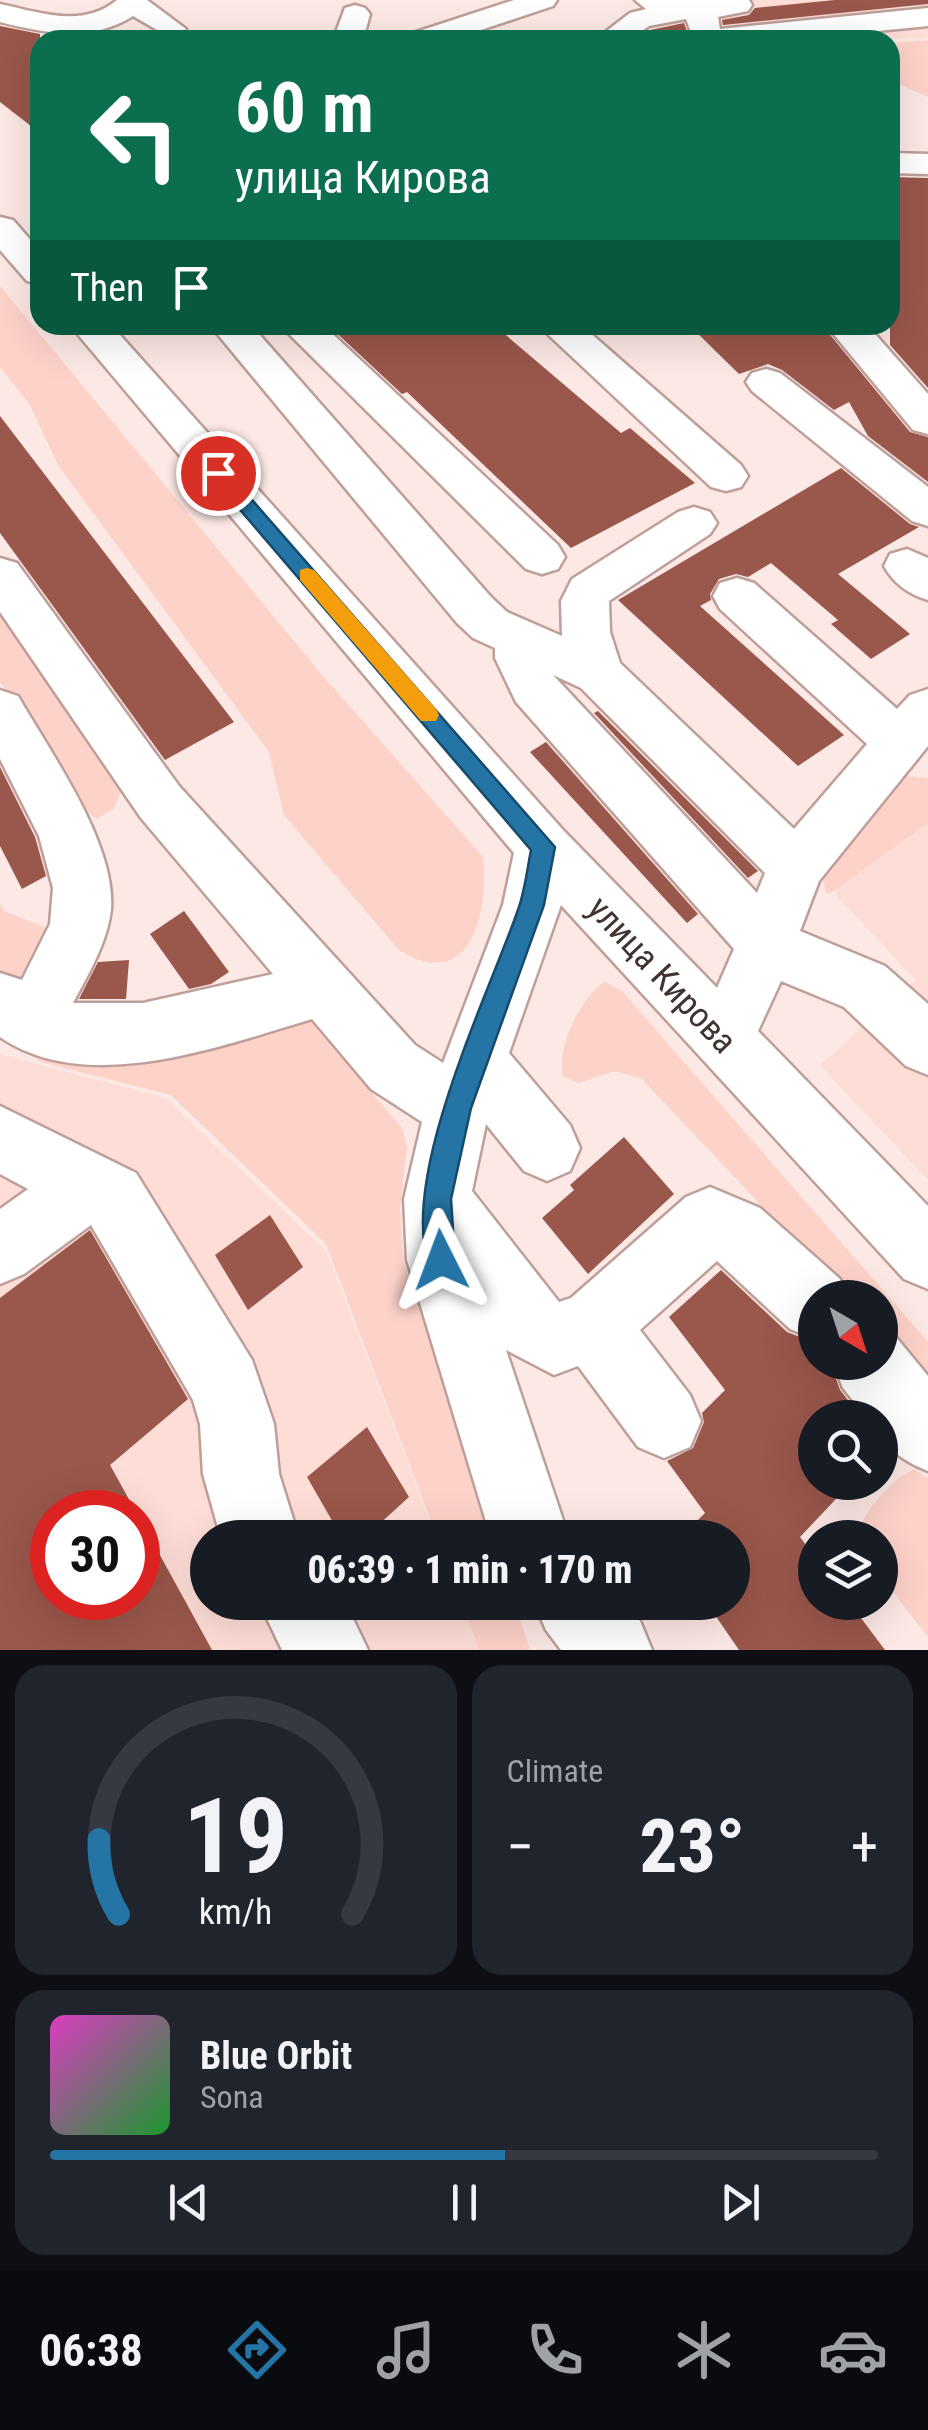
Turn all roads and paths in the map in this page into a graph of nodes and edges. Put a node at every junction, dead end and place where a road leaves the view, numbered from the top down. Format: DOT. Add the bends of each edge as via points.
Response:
graph roads {
  1 [pos="543,0"];
  2 [pos="775,0"];
  3 [pos="132,2"];
  4 [pos="738,2"];
  5 [pos="7,14"];
  6 [pos="928,16"];
  7 [pos="685,18"];
  8 [pos="171,29"];
  9 [pos="48,30"];
  10 [pos="65,30"];
  11 [pos="452,30"];
  12 [pos="625,30"];
  13 [pos="900,163"];
  14 [pos="928,164"];
  15 [pos="0,228"];
  16 [pos="30,261"];
  17 [pos="103,335"];
  18 [pos="240,335"];
  19 [pos="310,335"];
  20 [pos="569,335"];
  21 [pos="855,335"];
  22 [pos="766,382"];
  23 [pos="928,420"];
  24 [pos="726,476"];
  25 [pos="928,510"];
  26 [pos="694,524"];
  27 [pos="542,557"];
  28 [pos="0,574"];
  29 [pos="737,596"];
  30 [pos="520,638"];
  31 [pos="599,674"];
  32 [pos="0,711"];
  33 [pos="914,726"];
  34 [pos="543,847"];
  35 [pos="796,867"];
  36 [pos="766,943"];
  37 [pos="325,987"];
  38 [pos="15,1011"];
  39 [pos="711,1028"];
  40 [pos="928,1045"];
  41 [pos="466,1085"];
  42 [pos="0,1140"];
  43 [pos="547,1148"];
  44 [pos="90,1185"];
  45 [pos="437,1199"];
  46 [pos="0,1250"];
  47 [pos="928,1255"];
  48 [pos="798,1289"];
  49 [pos="592,1326"];
  50 [pos="884,1380"];
  51 [pos="664,1421"];
  52 [pos="928,1434"];
  53 [pos="255,1520"];
  54 [pos="524,1520"];
  55 [pos="309,1620"];
  56 [pos="566,1620"];
  57 [pos="588,1620"];
  58 [pos="327,1650"];
  59 [pos="579,1650"];
  60 [pos="611,1650"];
  1 -- 11 [label="street"];
  2 -- 4 [label="street"];
  3 -- 8 [label="street"];
  3 -- 10 [label="street"];
  4 -- 7 [label="street"];
  5 -- 9 [label="street"];
  6 -- 7 [label="street"];
  7 -- 12 [label="street" via="640,20"];
  13 -- 14 [label="street"];
  15 -- 16 [label="street"];
  17 -- 34 [label="street, улица Кирова"];
  18 -- 30 [label="street" via="474,610"];
  19 -- 27 [label="street"];
  20 -- 24 [label="street"];
  21 -- 23 [label="street"];
  22 -- 25 [label="street"];
  26 -- 31 [label="street" via="588,592 585,634"];
  28 -- 37 [label="street" via="160,802"];
  29 -- 33 [label="street"];
  30 -- 31 [label="street"];
  30 -- 36 [label="street" via="520,658 534,688"];
  31 -- 35 [label="street"];
  32 -- 38 [label="street" via="76,857 82,909 58,970"];
  33 -- 35 [label="street"];
  34 -- 39 [label="street, улица Кирова"];
  34 -- 41 [label="street" via="532,905"];
  35 -- 36 [label="street"];
  36 -- 39 [label="street" via="741,1008"];
  36 -- 40 [label="street" via="864,986"];
  37 -- 38 [label="street" via="149,1033 85,1032"];
  37 -- 41 [label="street" via="393,1067"];
  39 -- 47 [label="street, улица Кирова"];
  41 -- 43 [label="street"];
  41 -- 45 [label="street"];
  42 -- 44 [label="street"];
  44 -- 46 [label="street"];
  44 -- 53 [label="street" via="112,1196 131,1223 226,1386"];
  45 -- 49 [label="street" via="528,1324 554,1338"];
  45 -- 54 [label="street" via="441,1260"];
  48 -- 49 [label="street" via="736,1232 710,1220"];
  49 -- 51 [label="street"];
  50 -- 52 [label="street"];
  55 -- 58 [label="street"];
  56 -- 59 [label="street"];
  57 -- 60 [label="street"];
}
